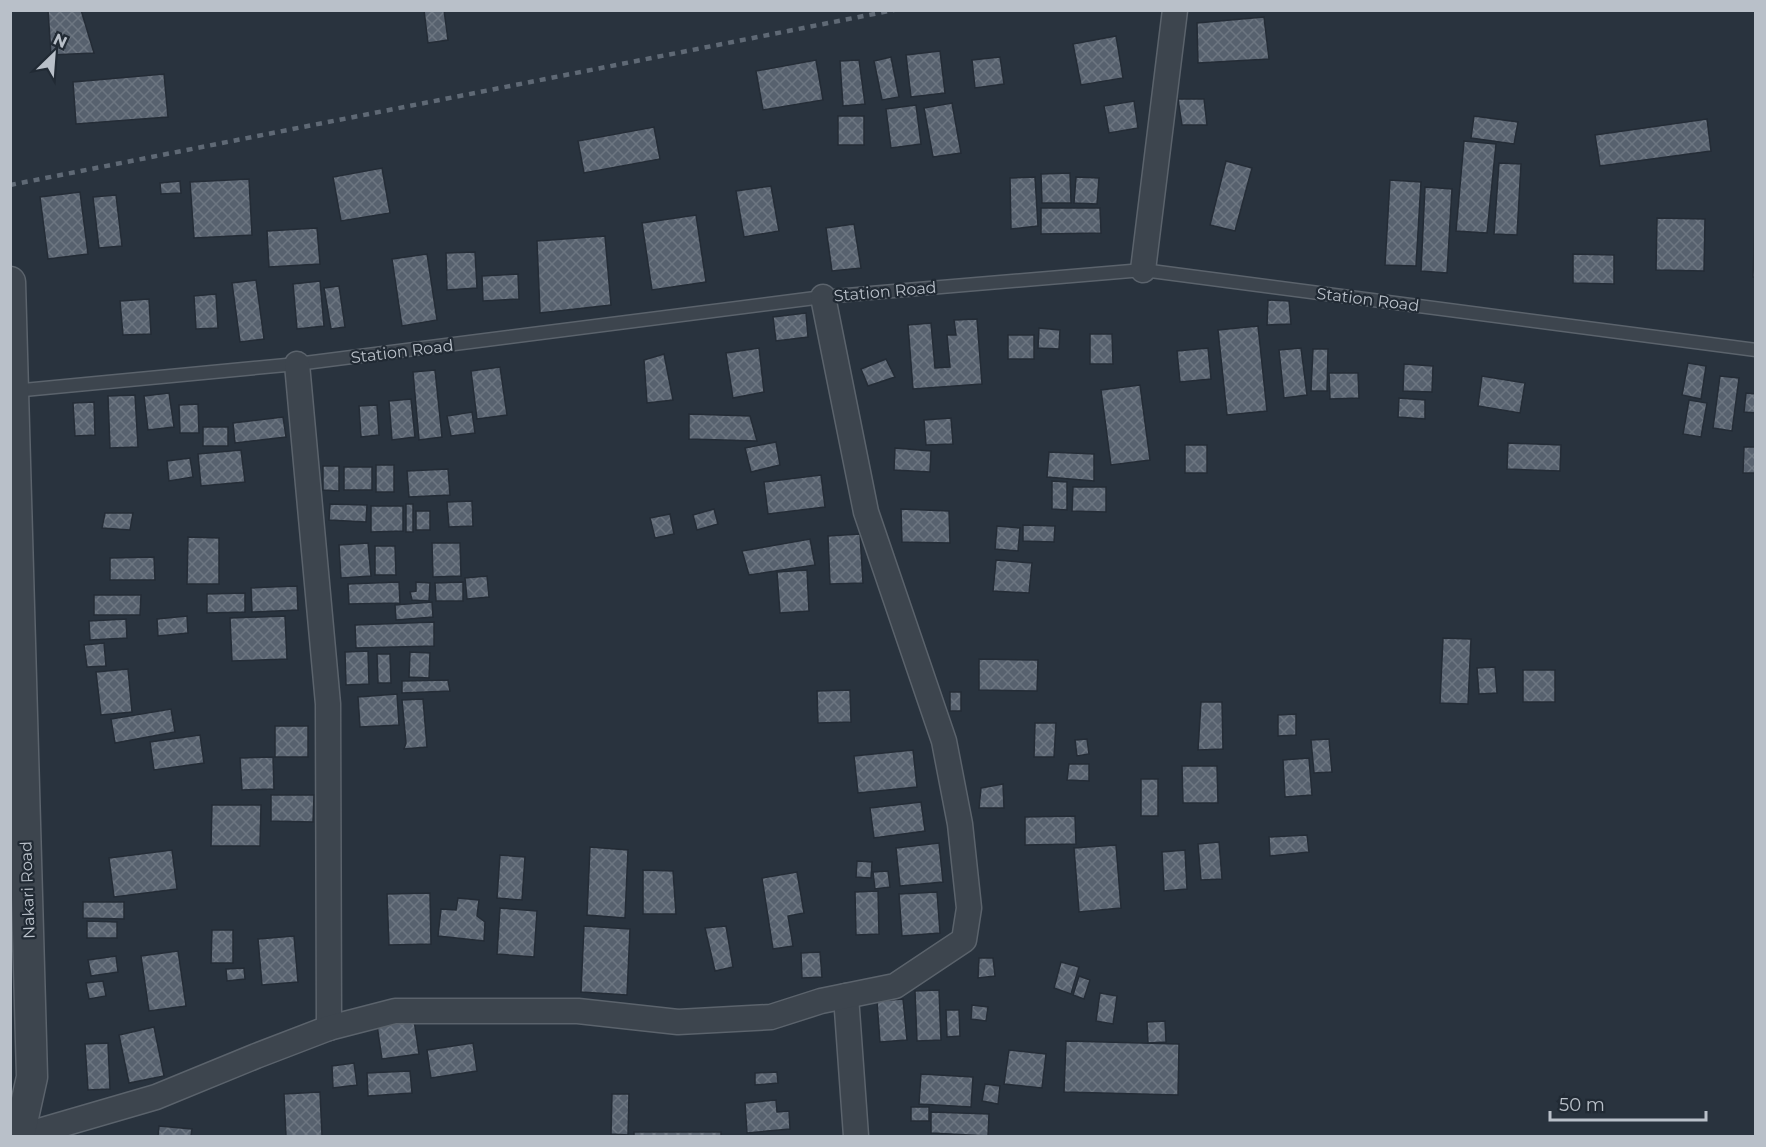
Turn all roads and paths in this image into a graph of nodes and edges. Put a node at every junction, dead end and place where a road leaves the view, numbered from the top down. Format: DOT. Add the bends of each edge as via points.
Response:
graph roads {
  1 [pos="1175,10"];
  2 [pos="1143,270"];
  3 [pos="10,282"];
  4 [pos="823,297"];
  5 [pos="1755,350"];
  6 [pos="297,364"];
  7 [pos="13,391"];
  8 [pos="14,512"];
  9 [pos="846,996"];
  10 [pos="329,1028"];
  11 [pos="21,1137"];
  12 [pos="856,1137"];
  1 -- 2 [label="street"];
  2 -- 4 [label="lane, Station Road"];
  2 -- 5 [label="lane, Station Road"];
  3 -- 7 [label="street, Nakari Road"];
  4 -- 6 [label="lane, Station Road"];
  4 -- 9 [label="street" via="866,512 944,741 960,824 969,908 964,940 896,986"];
  6 -- 7 [label="lane, Station Road"];
  6 -- 10 [label="street" via="328,704"];
  7 -- 8 [label="street, Nakari Road"];
  8 -- 11 [label="street, Nakari Road" via="32,1077"];
  9 -- 10 [label="street" via="771,1017 678,1022 578,1011 395,1011"];
  9 -- 12 [label="street"];
  10 -- 11 [label="street" via="156,1097"];
}
